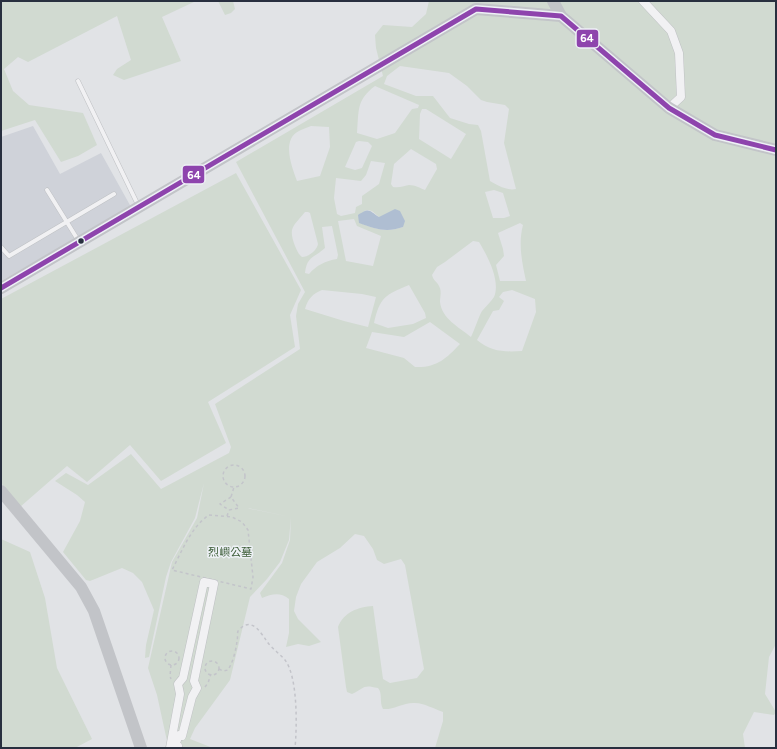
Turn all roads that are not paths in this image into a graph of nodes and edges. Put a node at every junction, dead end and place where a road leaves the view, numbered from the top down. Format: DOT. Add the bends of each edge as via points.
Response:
graph roads {
  1 [pos="554,1"];
  2 [pos="643,1"];
  3 [pos="561,16"];
  4 [pos="78,81"];
  5 [pos="669,108"];
  6 [pos="776,150"];
  7 [pos="47,190"];
  8 [pos="114,194"];
  9 [pos="139,207"];
  10 [pos="66,222"];
  11 [pos="79,242"];
  12 [pos="1,247"];
  13 [pos="1,288"];
  14 [pos="1,491"];
  15 [pos="141,748"];
  16 [pos="170,748"];
  17 [pos="177,748"];
  1 -- 3 [label="street"];
  2 -- 5 [label="street" via="671,31 679,53 681,97"];
  3 -- 5 [label="street"];
  3 -- 9 [label="street" via="476,9"];
  4 -- 9 [label="lane"];
  5 -- 6 [label="street" via="716,135"];
  7 -- 10 [label="lane"];
  8 -- 10 [label="lane"];
  9 -- 11 [label="street"];
  10 -- 11 [label="lane"];
  10 -- 12 [label="lane" via="9,256"];
  11 -- 13 [label="street"];
  14 -- 15 [label="street" via="81,587 94,611"];
  16 -- 17 [label="street" via="180,694 178,684 183,678 204,582 214,584 194,681 197,688 192,697 182,736 178,735 175,745"];
}
